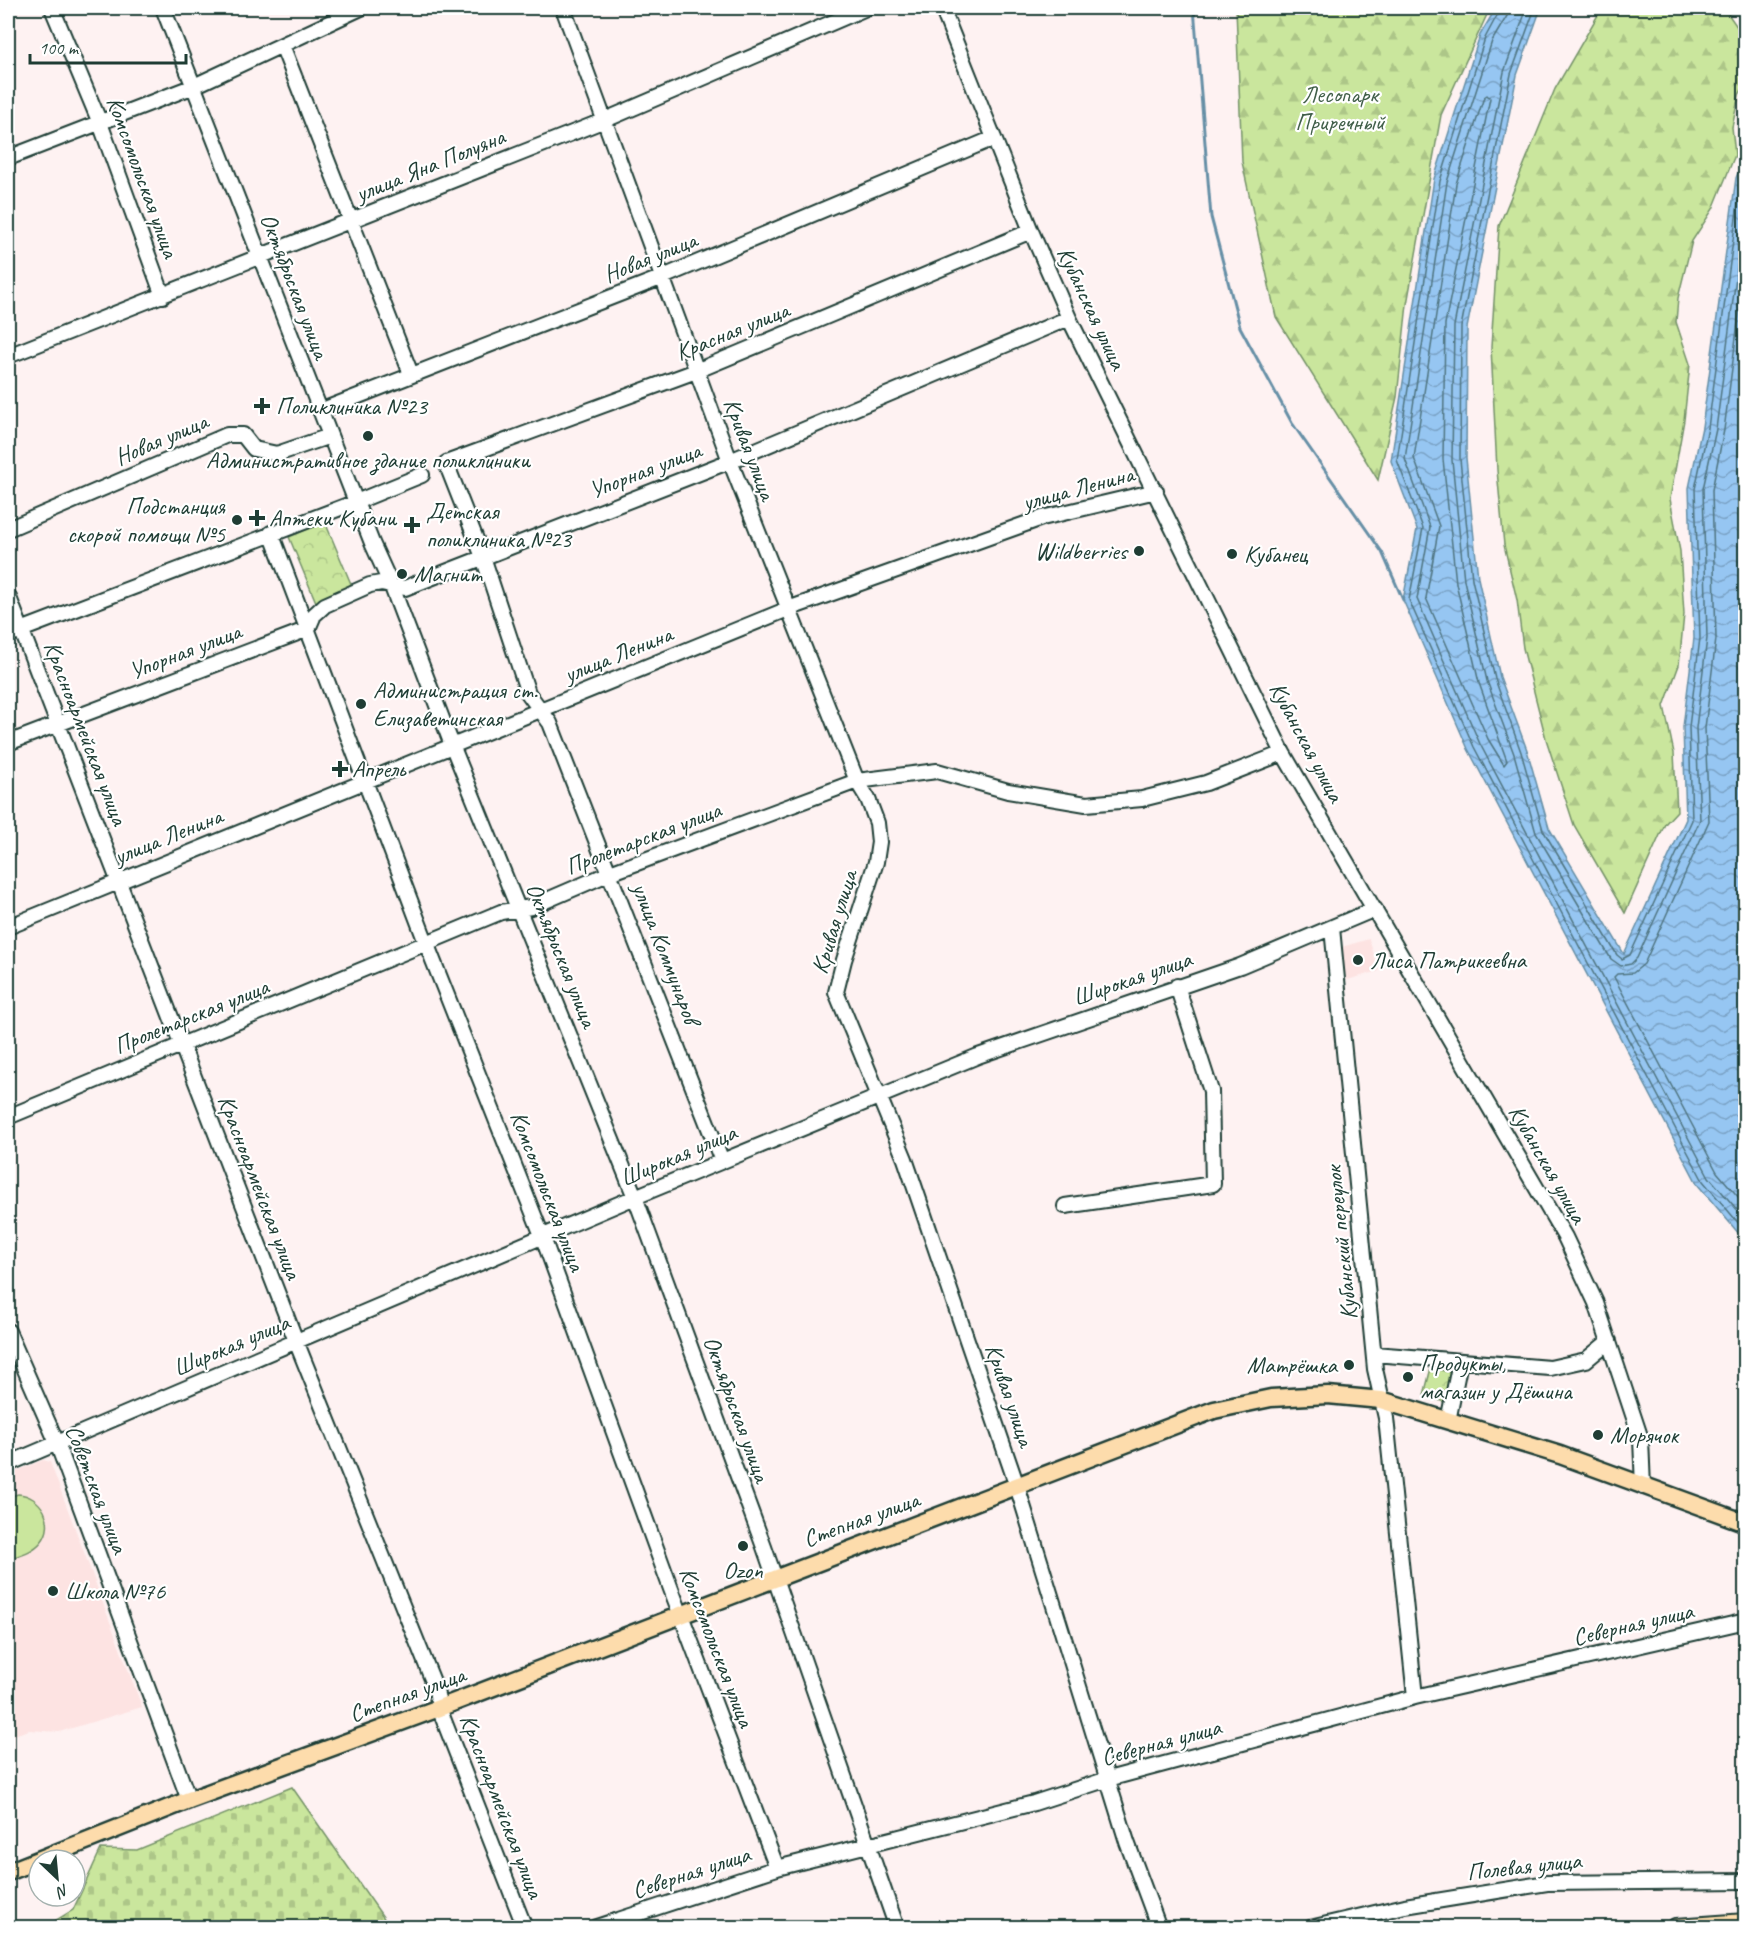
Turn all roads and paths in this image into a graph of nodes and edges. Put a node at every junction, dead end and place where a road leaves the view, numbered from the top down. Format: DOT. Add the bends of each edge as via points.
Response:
graph roads {
  1 [pos="52,8"];
  2 [pos="163,8"];
  3 [pos="361,8"];
  4 [pos="562,8"];
  5 [pos="866,8"];
  6 [pos="942,8"];
  7 [pos="282,45"];
  8 [pos="194,86"];
  9 [pos="605,120"];
  10 [pos="100,123"];
  11 [pos="994,138"];
  12 [pos="8,158"];
  13 [pos="350,221"];
  14 [pos="1031,231"];
  15 [pos="259,258"];
  16 [pos="663,277"];
  17 [pos="163,296"];
  18 [pos="1070,318"];
  19 [pos="8,356"];
  20 [pos="696,371"];
  21 [pos="411,374"];
  22 [pos="320,411"];
  23 [pos="330,436"];
  24 [pos="730,461"];
  25 [pos="446,463"];
  26 [pos="422,475"];
  27 [pos="1156,491"];
  28 [pos="356,502"];
  29 [pos="8,529"];
  30 [pos="271,533"];
  31 [pos="483,557"];
  32 [pos="392,587"];
  33 [pos="8,595"];
  34 [pos="788,609"];
  35 [pos="308,629"];
  36 [pos="21,630"];
  37 [pos="8,635"];
  38 [pos="540,711"];
  39 [pos="57,723"];
  40 [pos="8,744"];
  41 [pos="452,745"];
  42 [pos="1283,753"];
  43 [pos="366,780"];
  44 [pos="856,781"];
  45 [pos="610,873"];
  46 [pos="119,880"];
  47 [pos="519,909"];
  48 [pos="1375,909"];
  49 [pos="8,927"];
  50 [pos="1332,928"];
  51 [pos="427,945"];
  52 [pos="1177,986"];
  53 [pos="180,1044"];
  54 [pos="880,1097"];
  55 [pos="8,1117"];
  56 [pos="722,1161"];
  57 [pos="635,1197"];
  58 [pos="1065,1206"];
  59 [pos="543,1238"];
  60 [pos="8,1331"];
  61 [pos="296,1341"];
  62 [pos="1609,1341"];
  63 [pos="1374,1354"];
  64 [pos="1460,1362"];
  65 [pos="1381,1400"];
  66 [pos="1448,1421"];
  67 [pos="57,1443"];
  68 [pos="8,1464"];
  69 [pos="1017,1486"];
  70 [pos="1643,1487"];
  71 [pos="1746,1523"];
  72 [pos="774,1577"];
  73 [pos="681,1615"];
  74 [pos="1746,1621"];
  75 [pos="1415,1697"];
  76 [pos="439,1708"];
  77 [pos="1108,1779"];
  78 [pos="189,1800"];
  79 [pos="869,1845"];
  80 [pos="777,1868"];
  81 [pos="8,1872"];
  82 [pos="1746,1881"];
  83 [pos="1746,1923"];
  84 [pos="525,1928"];
  85 [pos="594,1928"];
  86 [pos="897,1928"];
  87 [pos="1159,1928"];
  88 [pos="1310,1928"];
  89 [pos="1676,1928"];
  1 -- 10 [label="street, Комсомольская улица"];
  2 -- 8 [label="street, Октябрьская улица"];
  3 -- 7 [label="street"];
  4 -- 9 [label="street, Кривая улица"];
  5 -- 9 [label="street, улица Яна Полуяна"];
  6 -- 11 [label="street, Кубанская улица"];
  7 -- 8 [label="street"];
  7 -- 13 [label="street"];
  8 -- 10 [label="street"];
  8 -- 15 [label="street, Октябрьская улица"];
  9 -- 13 [label="street, улица Яна Полуяна"];
  9 -- 16 [label="street, Кривая улица"];
  10 -- 12 [label="street"];
  10 -- 17 [label="street, Комсомольская улица"];
  11 -- 14 [label="street, Кубанская улица"];
  11 -- 16 [label="street, Новая улица"];
  13 -- 15 [label="street, улица Яна Полуяна"];
  13 -- 21 [label="street"];
  14 -- 18 [label="street, Кубанская улица"];
  14 -- 20 [label="street, Красная улица"];
  15 -- 17 [label="street, улица Яна Полуяна"];
  15 -- 22 [label="street, Октябрьская улица"];
  16 -- 20 [label="street, Кривая улица"];
  16 -- 21 [label="street, Новая улица"];
  17 -- 19 [label="street, улица Яна Полуяна"];
  18 -- 24 [label="street, Упорная улица"];
  18 -- 27 [label="street, Кубанская улица"];
  20 -- 24 [label="street, Кривая улица"];
  20 -- 25 [label="street, Красная улица"];
  21 -- 22 [label="street, Новая улица"];
  22 -- 23 [label="street, Октябрьская улица"];
  23 -- 28 [label="street, Октябрьская улица"];
  23 -- 29 [label="street, Новая улица" via="277,454 254,449 243,435 227,435"];
  24 -- 31 [label="street, Упорная улица"];
  24 -- 34 [label="street, Кривая улица"];
  25 -- 31 [label="street, улица Коммунаров"];
  26 -- 28 [label="street"];
  27 -- 34 [label="street, улица Ленина" via="1041,519"];
  27 -- 42 [label="street, Кубанская улица"];
  28 -- 30 [label="street"];
  28 -- 32 [label="street, Октябрьская улица"];
  30 -- 35 [label="street, Комсомольская улица"];
  30 -- 36 [label="street"];
  31 -- 32 [label="street, Упорная улица" via="405,588"];
  31 -- 38 [label="street, улица Коммунаров" via="528,693"];
  32 -- 35 [label="street, Упорная улица" via="370,585 325,605 314,615"];
  32 -- 41 [label="street, Октябрьская улица"];
  33 -- 36 [label="street, Красноармейская улица"];
  34 -- 38 [label="street, улица Ленина"];
  34 -- 44 [label="street, Кривая улица"];
  35 -- 39 [label="street, Упорная улица"];
  35 -- 43 [label="street, Комсомольская улица"];
  36 -- 37 [label="street"];
  36 -- 39 [label="street, Красноармейская улица"];
  38 -- 41 [label="street, улица Ленина"];
  38 -- 45 [label="street, улица Коммунаров" via="550,723"];
  39 -- 40 [label="street, Упорная улица"];
  39 -- 46 [label="street, Красноармейская улица"];
  41 -- 43 [label="street, улица Ленина"];
  41 -- 47 [label="street, Октябрьская улица"];
  42 -- 44 [label="street, Пролетарская улица" via="1206,783 1142,799 1086,804 1008,791 937,771"];
  42 -- 48 [label="street, Кубанская улица"];
  43 -- 46 [label="street, улица Ленина"];
  43 -- 51 [label="street, Комсомольская улица"];
  44 -- 45 [label="street, Пролетарская улица"];
  44 -- 54 [label="street, Кривая улица" via="871,807 879,842 837,992"];
  45 -- 47 [label="street, Пролетарская улица"];
  45 -- 56 [label="street, улица Коммунаров"];
  46 -- 49 [label="street, улица Ленина"];
  46 -- 53 [label="street, Красноармейская улица"];
  47 -- 51 [label="street, Пролетарская улица" via="501,912"];
  47 -- 57 [label="street, Октябрьская улица"];
  48 -- 50 [label="street, Широкая улица"];
  48 -- 62 [label="street, Кубанская улица" via="1564,1237 1596,1303"];
  50 -- 52 [label="street, Широкая улица" via="1240,966"];
  50 -- 63 [label="street, Кубанский переулок"];
  51 -- 53 [label="street, Пролетарская улица"];
  51 -- 59 [label="street, Комсомольская улица"];
  52 -- 54 [label="street, Широкая улица" via="978,1056"];
  52 -- 58 [label="street" via="1211,1091 1213,1184"];
  53 -- 55 [label="street, Пролетарская улица"];
  53 -- 61 [label="street, Красноармейская улица"];
  54 -- 56 [label="street, Широкая улица"];
  54 -- 69 [label="street, Кривая улица"];
  56 -- 57 [label="street, Широкая улица"];
  57 -- 59 [label="street, Широкая улица"];
  57 -- 72 [label="street, Октябрьская улица"];
  59 -- 61 [label="street, Широкая улица"];
  59 -- 73 [label="street, Комсомольская улица"];
  60 -- 67 [label="street, Советская улица"];
  61 -- 67 [label="street, Широкая улица"];
  61 -- 76 [label="street, Красноармейская улица" via="436,1689"];
  62 -- 64 [label="street" via="1586,1360 1550,1368"];
  62 -- 70 [label="street, Кубанская улица" via="1641,1439"];
  63 -- 64 [label="street"];
  63 -- 65 [label="street, Кубанский переулок"];
  64 -- 66 [label="street"];
  65 -- 66 [label="main road, Степная улица"];
  65 -- 69 [label="main road, Степная улица" via="1328,1395 1271,1398 1214,1410"];
  65 -- 75 [label="street, Кубанский переулок"];
  66 -- 70 [label="main road, Степная улица" via="1560,1455"];
  67 -- 68 [label="street, Широкая улица"];
  67 -- 78 [label="street, Советская улица"];
  69 -- 72 [label="main road, Степная улица"];
  69 -- 77 [label="street, Кривая улица"];
  70 -- 71 [label="main road, Степная улица"];
  72 -- 73 [label="main road, Степная улица"];
  72 -- 79 [label="street, Октябрьская улица"];
  73 -- 76 [label="main road, Степная улица"];
  73 -- 80 [label="street, Комсомольская улица"];
  74 -- 75 [label="street, Северная улица"];
  75 -- 77 [label="street, Северная улица"];
  76 -- 78 [label="main road, Степная улица"];
  76 -- 84 [label="street, Красноармейская улица"];
  77 -- 79 [label="street, Северная улица" via="1034,1803"];
  77 -- 87 [label="street, Кривая улица"];
  78 -- 81 [label="main road, Степная улица"];
  79 -- 80 [label="street, Северная улица"];
  79 -- 86 [label="street, Октябрьская улица"];
  80 -- 85 [label="street, Северная улица"];
  82 -- 88 [label="street, Полевая улица" via="1547,1883 1405,1906"];
  83 -- 89 [label="highway"];
}
